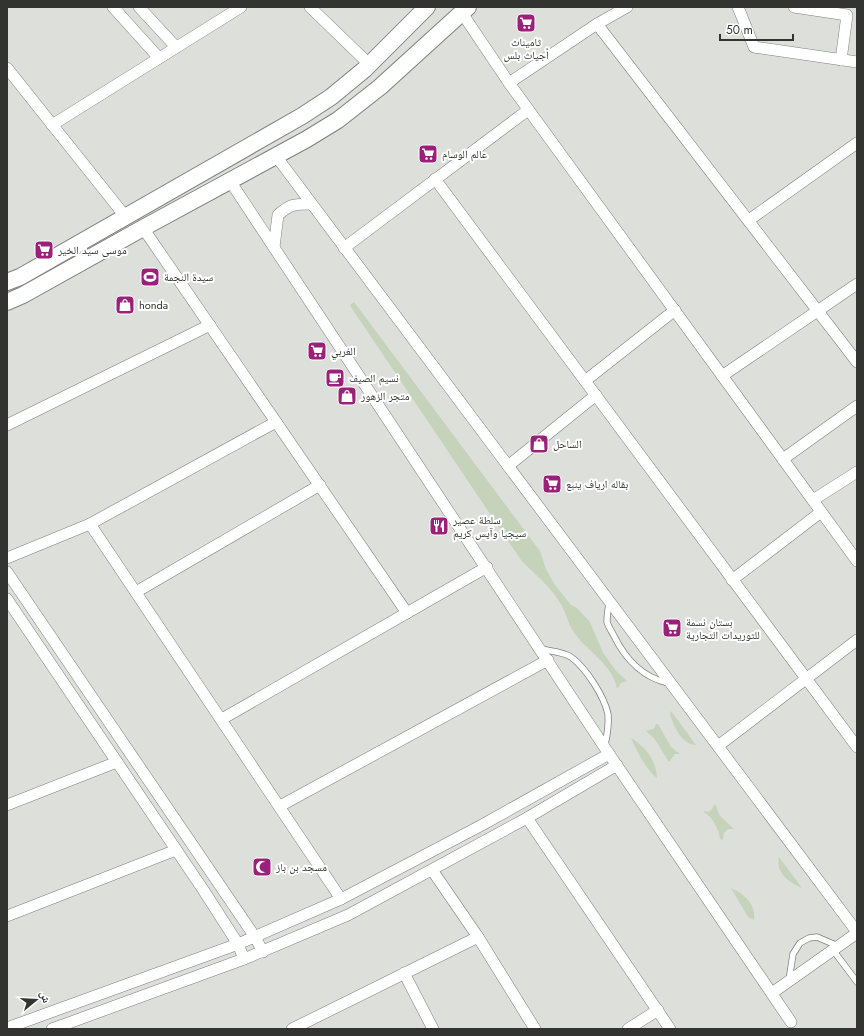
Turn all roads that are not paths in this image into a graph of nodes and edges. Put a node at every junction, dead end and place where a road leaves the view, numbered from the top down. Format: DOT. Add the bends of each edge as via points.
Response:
graph roads {
  1 [pos="112,7"];
  2 [pos="139,7"];
  3 [pos="241,7"];
  4 [pos="427,7"];
  5 [pos="627,7"];
  6 [pos="738,7"];
  7 [pos="794,7"];
  8 [pos="314,8"];
  9 [pos="465,10"];
  10 [pos="597,24"];
  11 [pos="176,47"];
  12 [pos="159,58"];
  13 [pos="841,60"];
  14 [pos="857,62"];
  15 [pos="369,64"];
  16 [pos="7,68"];
  17 [pos="509,83"];
  18 [pos="528,110"];
  19 [pos="52,125"];
  20 [pos="857,143"];
  21 [pos="276,156"];
  22 [pos="435,179"];
  23 [pos="230,180"];
  24 [pos="311,204"];
  25 [pos="125,216"];
  26 [pos="748,220"];
  27 [pos="144,228"];
  28 [pos="274,247"];
  29 [pos="344,248"];
  30 [pos="7,282"];
  31 [pos="857,284"];
  32 [pos="7,302"];
  33 [pos="674,310"];
  34 [pos="818,310"];
  35 [pos="210,325"];
  36 [pos="857,362"];
  37 [pos="722,376"];
  38 [pos="585,381"];
  39 [pos="596,395"];
  40 [pos="857,406"];
  41 [pos="276,422"];
  42 [pos="7,425"];
  43 [pos="783,459"];
  44 [pos="508,466"];
  45 [pos="857,472"];
  46 [pos="320,485"];
  47 [pos="813,500"];
  48 [pos="821,512"];
  49 [pos="90,524"];
  50 [pos="7,558"];
  51 [pos="857,561"];
  52 [pos="487,567"];
  53 [pos="7,572"];
  54 [pos="732,580"];
  55 [pos="136,592"];
  56 [pos="7,599"];
  57 [pos="609,601"];
  58 [pos="407,613"];
  59 [pos="857,640"];
  60 [pos="541,649"];
  61 [pos="548,660"];
  62 [pos="806,679"];
  63 [pos="671,683"];
  64 [pos="222,719"];
  65 [pos="718,746"];
  66 [pos="857,748"];
  67 [pos="607,750"];
  68 [pos="117,762"];
  69 [pos="617,765"];
  70 [pos="9,801"];
  71 [pos="280,806"];
  72 [pos="527,818"];
  73 [pos="176,850"];
  74 [pos="432,870"];
  75 [pos="341,899"];
  76 [pos="7,916"];
  77 [pos="857,932"];
  78 [pos="255,937"];
  79 [pos="478,937"];
  80 [pos="238,944"];
  81 [pos="836,948"];
  82 [pos="262,952"];
  83 [pos="244,959"];
  84 [pos="404,973"];
  85 [pos="789,981"];
  86 [pos="857,982"];
  87 [pos="772,993"];
  88 [pos="658,1010"];
  89 [pos="791,1022"];
  90 [pos="7,1028"];
  91 [pos="52,1029"];
  92 [pos="292,1029"];
  93 [pos="433,1029"];
  94 [pos="535,1029"];
  95 [pos="628,1029"];
  96 [pos="670,1029"];
  1 -- 12 [label="street"];
  2 -- 11 [label="street"];
  3 -- 11 [label="street"];
  4 -- 15 [label="main road"];
  5 -- 10 [label="street"];
  6 -- 13 [label="street" via="754,47"];
  7 -- 13 [label="street" via="846,15"];
  8 -- 15 [label="street"];
  9 -- 17 [label="street"];
  9 -- 21 [label="main road" via="380,87 338,120"];
  10 -- 17 [label="street"];
  10 -- 26 [label="street"];
  11 -- 12 [label="street"];
  12 -- 19 [label="street"];
  13 -- 14 [label="street"];
  15 -- 25 [label="main road" via="331,97 302,116"];
  16 -- 19 [label="street"];
  17 -- 18 [label="street"];
  18 -- 22 [label="street"];
  18 -- 33 [label="street"];
  19 -- 25 [label="street"];
  20 -- 26 [label="street"];
  21 -- 23 [label="main road"];
  21 -- 24 [label="street"];
  22 -- 29 [label="street"];
  22 -- 38 [label="street"];
  23 -- 27 [label="main road"];
  23 -- 28 [label="street"];
  24 -- 28 [label="street" via="295,204 278,215"];
  24 -- 29 [label="street"];
  25 -- 30 [label="main road"];
  26 -- 34 [label="street"];
  27 -- 32 [label="main road"];
  27 -- 35 [label="street"];
  28 -- 52 [label="street"];
  29 -- 44 [label="street"];
  31 -- 34 [label="street"];
  33 -- 37 [label="street"];
  33 -- 38 [label="street"];
  34 -- 36 [label="street"];
  34 -- 37 [label="street"];
  35 -- 41 [label="street"];
  35 -- 42 [label="street"];
  37 -- 43 [label="street"];
  38 -- 39 [label="street"];
  39 -- 44 [label="street"];
  39 -- 54 [label="street"];
  40 -- 43 [label="street"];
  41 -- 46 [label="street"];
  41 -- 49 [label="street"];
  43 -- 47 [label="street"];
  44 -- 57 [label="street"];
  45 -- 47 [label="street"];
  46 -- 55 [label="street"];
  46 -- 58 [label="street"];
  47 -- 48 [label="street"];
  48 -- 51 [label="street"];
  48 -- 54 [label="street"];
  49 -- 50 [label="street"];
  49 -- 55 [label="street"];
  52 -- 58 [label="street"];
  52 -- 60 [label="street"];
  53 -- 78 [label="street"];
  54 -- 62 [label="street"];
  55 -- 64 [label="street"];
  56 -- 68 [label="street"];
  57 -- 63 [label="street"];
  57 -- 63 [label="lane" via="607,622 628,660 643,673"];
  58 -- 64 [label="street"];
  59 -- 62 [label="street"];
  60 -- 61 [label="street"];
  60 -- 67 [label="lane" via="570,656 592,680 608,714"];
  61 -- 67 [label="street"];
  61 -- 71 [label="street"];
  62 -- 65 [label="street"];
  62 -- 66 [label="street"];
  63 -- 65 [label="street"];
  64 -- 71 [label="street"];
  65 -- 77 [label="street"];
  67 -- 69 [label="street"];
  67 -- 75 [label="street" via="482,824"];
  68 -- 70 [label="street"];
  68 -- 73 [label="street"];
  69 -- 72 [label="street"];
  69 -- 87 [label="street"];
  71 -- 75 [label="street"];
  72 -- 74 [label="street"];
  72 -- 88 [label="street"];
  73 -- 76 [label="street"];
  73 -- 80 [label="street"];
  74 -- 79 [label="street"];
  74 -- 82 [label="street" via="348,914"];
  75 -- 78 [label="street"];
  77 -- 81 [label="street"];
  78 -- 80 [label="street"];
  78 -- 82 [label="street"];
  79 -- 84 [label="street"];
  79 -- 94 [label="street"];
  80 -- 83 [label="street"];
  80 -- 90 [label="street"];
  81 -- 85 [label="street"];
  81 -- 85 [label="lane" via="817,937 800,943 793,954"];
  81 -- 86 [label="lane"];
  82 -- 83 [label="street"];
  83 -- 91 [label="street"];
  84 -- 92 [label="street"];
  84 -- 93 [label="street"];
  85 -- 87 [label="street"];
  87 -- 89 [label="street"];
  88 -- 95 [label="street"];
  88 -- 96 [label="street"];
}
